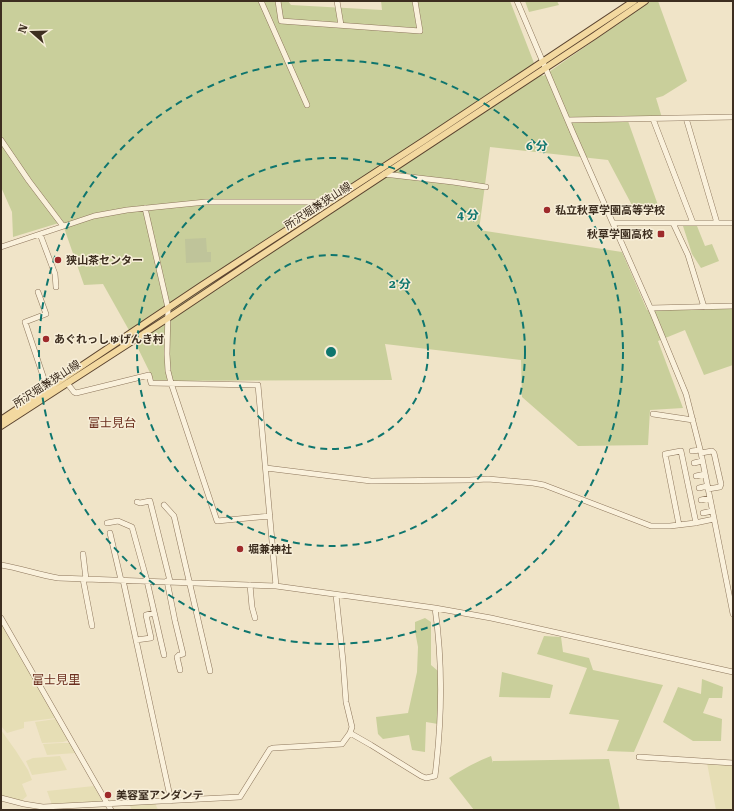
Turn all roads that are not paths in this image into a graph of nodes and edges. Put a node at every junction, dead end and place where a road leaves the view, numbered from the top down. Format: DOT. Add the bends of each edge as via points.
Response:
graph roads {
  1 [pos="261,1"];
  2 [pos="278,1"];
  3 [pos="337,1"];
  4 [pos="415,1"];
  5 [pos="517,1"];
  6 [pos="634,1"];
  7 [pos="645,1"];
  8 [pos="341,25"];
  9 [pos="544,65"];
  10 [pos="307,105"];
  11 [pos="733,117"];
  12 [pos="686,118"];
  13 [pos="653,119"];
  14 [pos="568,120"];
  15 [pos="1,140"];
  16 [pos="384,174"];
  17 [pos="486,187"];
  18 [pos="145,208"];
  19 [pos="320,209"];
  20 [pos="613,223"];
  21 [pos="673,223"];
  22 [pos="693,223"];
  23 [pos="717,223"];
  24 [pos="733,223"];
  25 [pos="63,226"];
  26 [pos="40,234"];
  27 [pos="1,247"];
  28 [pos="56,287"];
  29 [pos="38,292"];
  30 [pos="704,306"];
  31 [pos="733,306"];
  32 [pos="168,308"];
  33 [pos="651,308"];
  34 [pos="168,318"];
  35 [pos="67,382"];
  36 [pos="170,383"];
  37 [pos="46,386"];
  38 [pos="653,414"];
  39 [pos="1,420"];
  40 [pos="693,420"];
  41 [pos="1,426"];
  42 [pos="692,451"];
  43 [pos="700,451"];
  44 [pos="702,461"];
  45 [pos="694,463"];
  46 [pos="266,468"];
  47 [pos="705,474"];
  48 [pos="696,476"];
  49 [pos="708,487"];
  50 [pos="699,488"];
  51 [pos="710,498"];
  52 [pos="701,500"];
  53 [pos="137,502"];
  54 [pos="164,505"];
  55 [pos="712,511"];
  56 [pos="703,513"];
  57 [pos="270,516"];
  58 [pos="714,519"];
  59 [pos="107,523"];
  60 [pos="696,523"];
  61 [pos="679,525"];
  62 [pos="110,533"];
  63 [pos="83,554"];
  64 [pos="1,565"];
  65 [pos="85,579"];
  66 [pos="122,580"];
  67 [pos="147,581"];
  68 [pos="169,581"];
  69 [pos="189,582"];
  70 [pos="250,585"];
  71 [pos="276,586"];
  72 [pos="336,594"];
  73 [pos="436,608"];
  74 [pos="154,613"];
  75 [pos="733,614"];
  76 [pos="1,618"];
  77 [pos="255,618"];
  78 [pos="92,626"];
  79 [pos="136,640"];
  80 [pos="164,655"];
  81 [pos="180,670"];
  82 [pos="210,670"];
  83 [pos="733,672"];
  84 [pos="350,734"];
  85 [pos="639,757"];
  86 [pos="733,763"];
  87 [pos="1,798"];
  88 [pos="171,800"];
  89 [pos="107,804"];
  90 [pos="44,808"];
  91 [pos="110,810"];
  1 -- 10 [label="street"];
  2 -- 8 [label="street" via="281,21"];
  3 -- 8 [label="street"];
  4 -- 8 [label="street" via="420,31"];
  5 -- 9 [label="street"];
  6 -- 9 [label="main road, 所沢堀兼狭山線"];
  7 -- 9 [label="main road, 所沢堀兼狭山線"];
  9 -- 14 [label="street"];
  9 -- 16 [label="main road, 所沢堀兼狭山線"];
  9 -- 19 [label="main road, 所沢堀兼狭山線"];
  11 -- 12 [label="street"];
  12 -- 13 [label="street"];
  12 -- 23 [label="street"];
  13 -- 14 [label="street"];
  13 -- 22 [label="street"];
  14 -- 20 [label="street"];
  15 -- 25 [label="street"];
  16 -- 17 [label="street"];
  16 -- 34 [label="main road, 所沢堀兼狭山線"];
  18 -- 19 [label="street" via="206,202 314,202"];
  18 -- 25 [label="street" via="94,216"];
  18 -- 32 [label="street"];
  19 -- 32 [label="main road, 所沢堀兼狭山線"];
  20 -- 21 [label="street"];
  20 -- 33 [label="street"];
  21 -- 22 [label="street"];
  21 -- 30 [label="street" via="688,255"];
  22 -- 23 [label="street"];
  23 -- 24 [label="street"];
  25 -- 26 [label="street"];
  26 -- 27 [label="street"];
  26 -- 28 [label="street" via="55,274"];
  29 -- 37 [label="street" via="46,314 25,322"];
  30 -- 31 [label="street"];
  30 -- 33 [label="street"];
  32 -- 34 [label="street"];
  32 -- 39 [label="main road, 所沢堀兼狭山線"];
  33 -- 40 [label="street" via="686,394"];
  34 -- 35 [label="main road, 所沢堀兼狭山線"];
  34 -- 36 [label="street" via="167,354"];
  35 -- 36 [label="street" via="76,393 149,375 151,383"];
  35 -- 41 [label="main road, 所沢堀兼狭山線"];
  36 -- 46 [label="street" via="258,385"];
  36 -- 57 [label="street" via="218,521"];
  38 -- 40 [label="street"];
  40 -- 43 [label="street"];
  42 -- 43 [label="street"];
  43 -- 44 [label="street"];
  43 -- 49 [label="street" via="712,451 716,461 721,484 720,487"];
  44 -- 45 [label="street"];
  44 -- 47 [label="street"];
  46 -- 57 [label="street"];
  46 -- 61 [label="street" via="371,481 488,479 533,483 651,526"];
  47 -- 48 [label="street"];
  47 -- 49 [label="street"];
  49 -- 50 [label="street"];
  49 -- 51 [label="street"];
  51 -- 52 [label="street"];
  51 -- 55 [label="street"];
  53 -- 68 [label="street" via="150,501"];
  54 -- 69 [label="street" via="174,516"];
  55 -- 56 [label="street"];
  55 -- 58 [label="street"];
  57 -- 71 [label="street"];
  58 -- 60 [label="street"];
  58 -- 75 [label="street"];
  59 -- 67 [label="street" via="118,521 132,527"];
  60 -- 61 [label="street"];
  60 -- 61 [label="street" via="681,451 665,454"];
  62 -- 66 [label="street"];
  63 -- 65 [label="street"];
  64 -- 65 [label="street" via="58,578"];
  65 -- 66 [label="street"];
  65 -- 78 [label="street"];
  66 -- 67 [label="street"];
  66 -- 79 [label="street"];
  67 -- 68 [label="street"];
  67 -- 74 [label="street"];
  68 -- 69 [label="street"];
  68 -- 81 [label="street" via="183,654 177,657"];
  69 -- 70 [label="street"];
  69 -- 82 [label="street"];
  70 -- 71 [label="street"];
  70 -- 77 [label="street"];
  71 -- 72 [label="street"];
  72 -- 73 [label="street"];
  72 -- 84 [label="street" via="346,702 352,727"];
  73 -- 83 [label="street"];
  73 -- 84 [label="street" via="441,697 435,776 421,776"];
  74 -- 79 [label="street" via="146,615 151,638"];
  74 -- 80 [label="street"];
  76 -- 89 [label="street"];
  79 -- 88 [label="street"];
  84 -- 88 [label="street" via="342,744 270,749 240,797"];
  85 -- 86 [label="street"];
  87 -- 90 [label="street"];
  88 -- 89 [label="street"];
  89 -- 90 [label="street"];
  89 -- 91 [label="street"];
}
